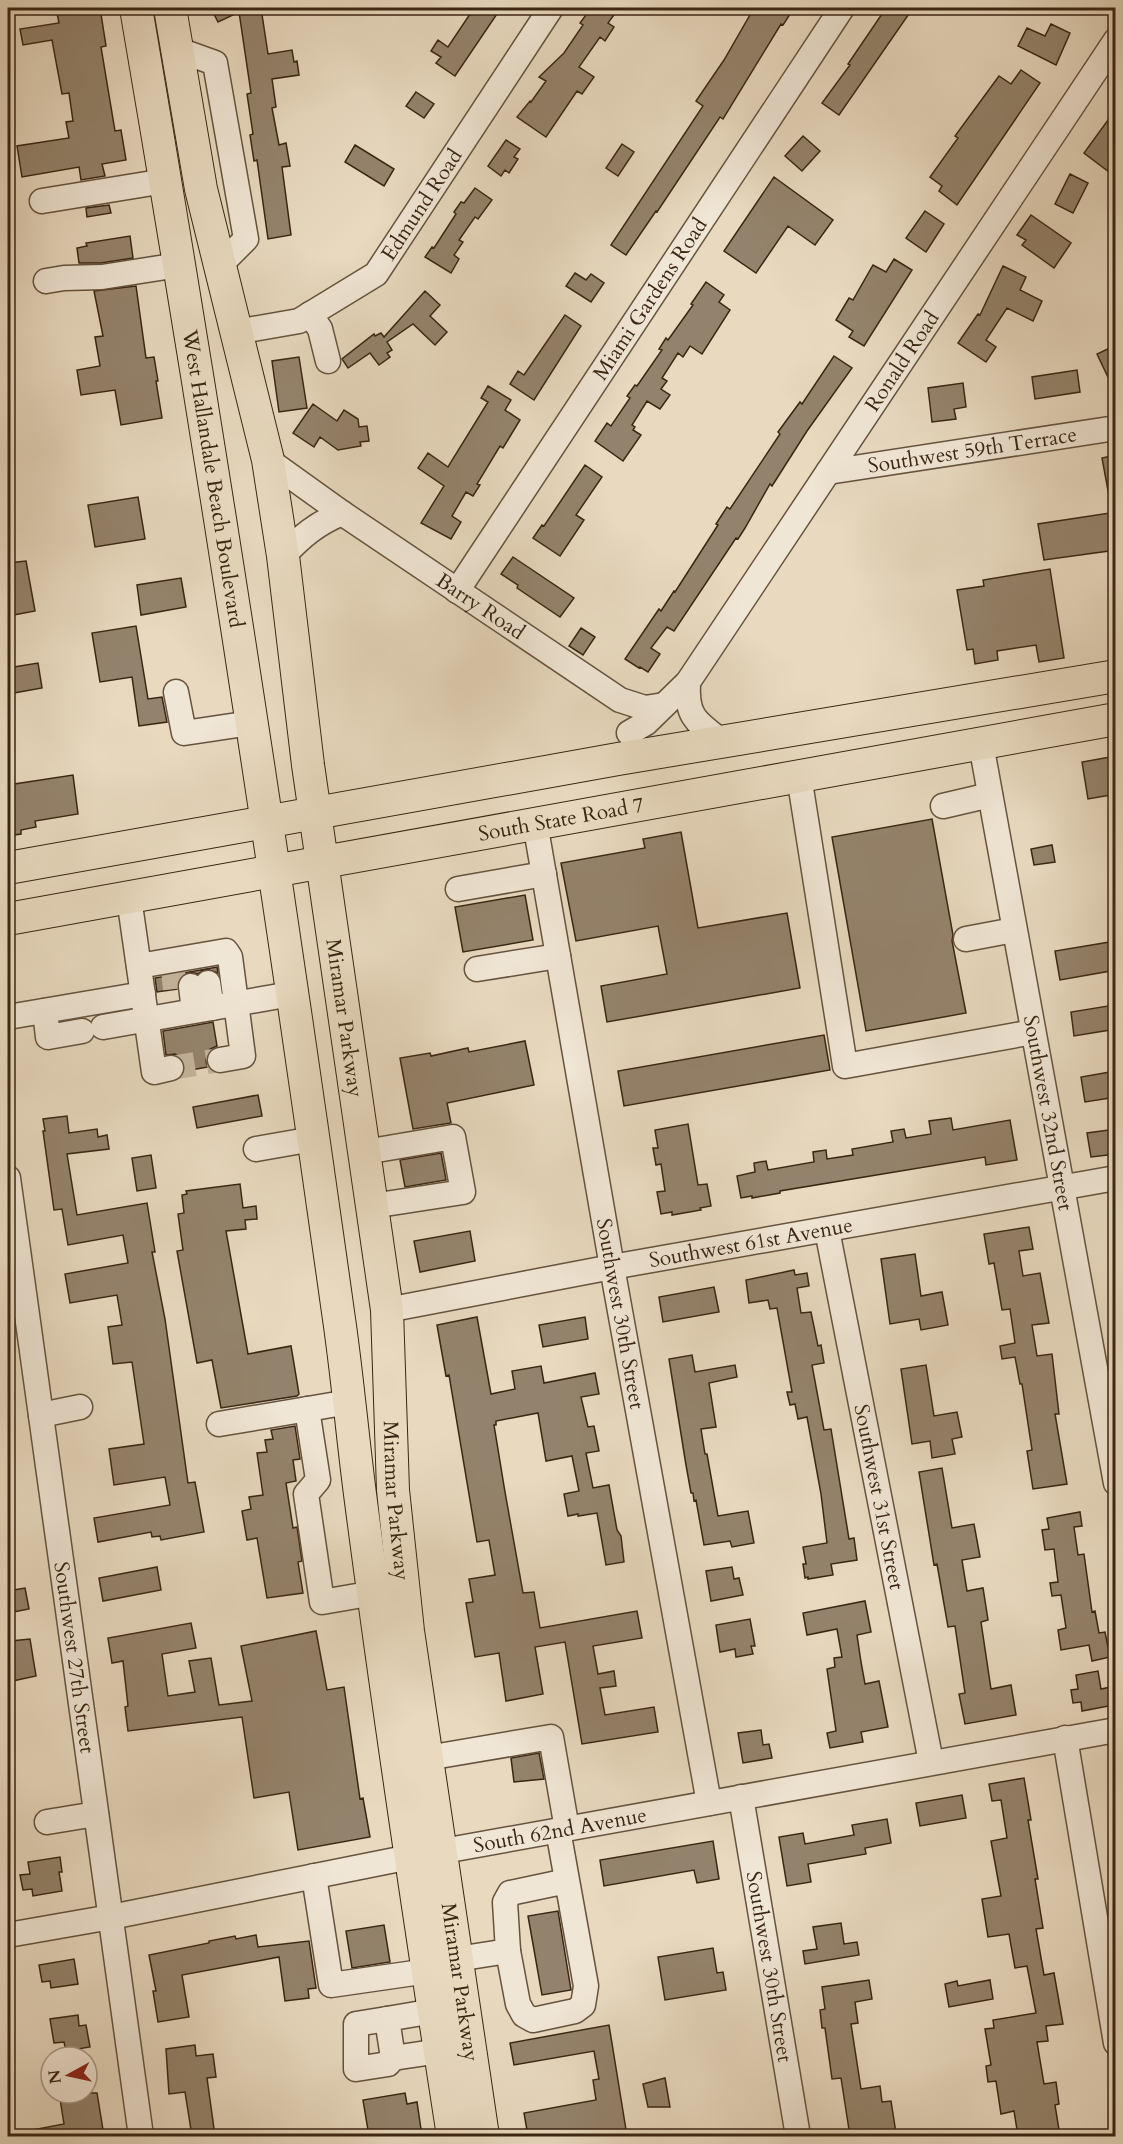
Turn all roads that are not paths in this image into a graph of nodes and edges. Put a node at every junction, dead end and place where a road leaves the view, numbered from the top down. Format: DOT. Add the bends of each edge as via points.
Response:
graph roads {
  1 [pos="136,8"];
  2 [pos="170,8"];
  3 [pos="551,8"];
  4 [pos="842,8"];
  5 [pos="1116,40"];
  6 [pos="150,87"];
  7 [pos="165,181"];
  8 [pos="42,201"];
  9 [pos="179,265"];
  10 [pos="46,281"];
  11 [pos="310,314"];
  12 [pos="237,332"];
  13 [pos="328,361"];
  14 [pos="1116,428"];
  15 [pos="268,460"];
  16 [pos="828,472"];
  17 [pos="342,513"];
  18 [pos="283,556"];
  19 [pos="457,591"];
  20 [pos="1116,676"];
  21 [pos="688,682"];
  22 [pos="1028,691"];
  23 [pos="176,692"];
  24 [pos="620,700"];
  25 [pos="955,703"];
  26 [pos="664,705"];
  27 [pos="1116,719"];
  28 [pos="251,723"];
  29 [pos="721,741"];
  30 [pos="981,744"];
  31 [pos="623,746"];
  32 [pos="899,758"];
  33 [pos="799,776"];
  34 [pos="990,795"];
  35 [pos="943,806"];
  36 [pos="315,812"];
  37 [pos="266,821"];
  38 [pos="535,824"];
  39 [pos="323,862"];
  40 [pos="8,868"];
  41 [pos="273,871"];
  42 [pos="544,874"];
  43 [pos="458,889"];
  44 [pos="129,898"];
  45 [pos="8,919"];
  46 [pos="1014,930"];
  47 [pos="966,939"];
  48 [pos="558,956"];
  49 [pos="139,966"];
  50 [pos="477,969"];
  51 [pos="189,970"];
  52 [pos="143,994"];
  53 [pos="291,994"];
  54 [pos="236,1003"];
  55 [pos="195,1010"];
  56 [pos="45,1011"];
  57 [pos="8,1017"];
  58 [pos="147,1019"];
  59 [pos="1033,1032"];
  60 [pos="220,1060"];
  61 [pos="171,1068"];
  62 [pos="313,1139"];
  63 [pos="256,1149"];
  64 [pos="364,1152"];
  65 [pos="8,1178"];
  66 [pos="1116,1178"];
  67 [pos="1060,1187"];
  68 [pos="372,1206"];
  69 [pos="827,1230"];
  70 [pos="612,1267"];
  71 [pos="387,1310"];
  72 [pos="349,1402"];
  73 [pos="80,1407"];
  74 [pos="307,1409"];
  75 [pos="41,1415"];
  76 [pos="219,1424"];
  77 [pos="1116,1483"];
  78 [pos="374,1593"];
  79 [pos="1116,1730"];
  80 [pos="1065,1738"];
  81 [pos="427,1758"];
  82 [pos="931,1762"];
  83 [pos="741,1797"];
  84 [pos="709,1803"];
  85 [pos="96,1814"];
  86 [pos="47,1822"];
  87 [pos="563,1830"];
  88 [pos="441,1852"];
  89 [pos="410,1857"];
  90 [pos="314,1876"];
  91 [pos="567,1881"];
  92 [pos="111,1917"];
  93 [pos="8,1935"];
  94 [pos="508,1951"];
  95 [pos="457,1959"];
  96 [pos="428,1971"];
  97 [pos="434,2011"];
  98 [pos="387,2019"];
  99 [pos="1116,2043"];
  100 [pos="440,2051"];
  101 [pos="393,2058"];
  102 [pos="141,2136"];
  103 [pos="453,2136"];
  104 [pos="483,2136"];
  105 [pos="798,2136"];
  1 -- 6 [label="main road, West Hallandale Beach Boulevard"];
  2 -- 12 [label="main road" via="201,189"];
  3 -- 11 [label="street, Edmund Road" via="376,274"];
  4 -- 19 [label="street, Miami Gardens Road"];
  5 -- 16 [label="street, Ronald Road"];
  6 -- 7 [label="main road, West Hallandale Beach Boulevard"];
  6 -- 12 [label="main road, West Hallandale Beach Boulevard" via="179,173 204,299 223,326"];
  7 -- 8 [label="street"];
  7 -- 9 [label="main road, West Hallandale Beach Boulevard"];
  9 -- 10 [label="street"];
  9 -- 28 [label="main road, West Hallandale Beach Boulevard"];
  11 -- 12 [label="street, Edmund Road" via="299,321"];
  11 -- 13 [label="street" via="320,329"];
  12 -- 15 [label="main road"];
  14 -- 16 [label="street, Southwest 59th Terrace"];
  15 -- 17 [label="street, Barry Road"];
  15 -- 18 [label="main road"];
  16 -- 21 [label="street, Ronald Road"];
  17 -- 18 [label="street" via="302,536"];
  17 -- 19 [label="street, Barry Road"];
  18 -- 36 [label="main road"];
  19 -- 24 [label="street, Barry Road"];
  20 -- 22 [label="main road"];
  21 -- 26 [label="street, Ronald Road"];
  21 -- 29 [label="street" via="687,700 693,715"];
  22 -- 25 [label="main road"];
  22 -- 30 [label="main road" via="999,715"];
  23 -- 28 [label="street" via="184,733"];
  24 -- 26 [label="street, Barry Road" via="645,708"];
  24 -- 31 [label="street" via="628,716"];
  25 -- 29 [label="main road"];
  25 -- 32 [label="main road" via="938,732"];
  26 -- 31 [label="street, Ronald Road"];
  27 -- 30 [label="main road, South State Road 7"];
  28 -- 37 [label="main road, West Hallandale Beach Boulevard"];
  29 -- 31 [label="main road"];
  30 -- 32 [label="main road, South State Road 7"];
  30 -- 34 [label="street, Southwest 32nd Street"];
  31 -- 36 [label="main road"];
  32 -- 33 [label="main road, South State Road 7"];
  33 -- 38 [label="main road, South State Road 7"];
  33 -- 59 [label="street" via="845,1066"];
  34 -- 35 [label="street"];
  34 -- 46 [label="street, Southwest 32nd Street"];
  36 -- 37 [label="main road"];
  36 -- 39 [label="main road"];
  37 -- 40 [label="main road"];
  37 -- 41 [label="main road, West Hallandale Beach Boulevard"];
  38 -- 39 [label="main road, South State Road 7"];
  38 -- 42 [label="street, Southwest 30th Street"];
  39 -- 41 [label="main road, South State Road 7"];
  39 -- 64 [label="main road, Miramar Parkway"];
  41 -- 44 [label="main road, South State Road 7"];
  41 -- 53 [label="main road, Miramar Parkway"];
  42 -- 43 [label="street"];
  42 -- 48 [label="street, Southwest 30th Street"];
  44 -- 45 [label="main road, South State Road 7"];
  44 -- 49 [label="street"];
  46 -- 47 [label="street"];
  46 -- 59 [label="street, Southwest 32nd Street"];
  48 -- 50 [label="street"];
  48 -- 70 [label="street, Southwest 30th Street"];
  49 -- 51 [label="street"];
  49 -- 52 [label="street"];
  51 -- 54 [label="street" via="226,951"];
  51 -- 55 [label="street"];
  51 -- 55 [label="street"];
  52 -- 56 [label="street"];
  52 -- 58 [label="street"];
  53 -- 54 [label="street"];
  53 -- 62 [label="main road, Miramar Parkway"];
  54 -- 55 [label="street"];
  54 -- 60 [label="street" via="243,1056"];
  55 -- 58 [label="street"];
  56 -- 57 [label="street"];
  56 -- 58 [label="street" via="48,1037"];
  58 -- 61 [label="street" via="154,1072"];
  59 -- 67 [label="street, Southwest 32nd Street"];
  62 -- 63 [label="street"];
  62 -- 72 [label="main road, Miramar Parkway"];
  64 -- 68 [label="main road, Miramar Parkway"];
  64 -- 68 [label="street" via="453,1137 463,1192"];
  65 -- 75 [label="street, Southwest 27th Street"];
  66 -- 67 [label="street, Southwest 61st Avenue"];
  67 -- 69 [label="street, Southwest 61st Avenue"];
  67 -- 77 [label="street, Southwest 32nd Street"];
  68 -- 71 [label="main road, Miramar Parkway"];
  69 -- 70 [label="street, Southwest 61st Avenue"];
  69 -- 82 [label="street, Southwest 31st Street"];
  70 -- 71 [label="street, Southwest 61st Avenue"];
  70 -- 84 [label="street, Southwest 30th Street"];
  71 -- 81 [label="main road, Miramar Parkway" via="393,1491"];
  72 -- 74 [label="street"];
  72 -- 78 [label="main road, Miramar Parkway"];
  73 -- 75 [label="street"];
  74 -- 76 [label="street"];
  74 -- 78 [label="street" via="318,1480 306,1494 322,1602"];
  75 -- 85 [label="street, Southwest 27th Street"];
  78 -- 89 [label="main road, Miramar Parkway"];
  79 -- 80 [label="street, South 62nd Avenue"];
  80 -- 82 [label="street, South 62nd Avenue"];
  80 -- 99 [label="street"];
  81 -- 87 [label="street" via="551,1737"];
  81 -- 88 [label="main road, Miramar Parkway"];
  82 -- 83 [label="street, South 62nd Avenue"];
  83 -- 84 [label="street, South 62nd Avenue"];
  83 -- 105 [label="street, Southwest 30th Street"];
  84 -- 87 [label="street, South 62nd Avenue"];
  85 -- 86 [label="street"];
  85 -- 92 [label="street, Southwest 27th Street"];
  87 -- 88 [label="street, South 62nd Avenue"];
  87 -- 91 [label="street"];
  88 -- 89 [label="street, South 62nd Avenue"];
  88 -- 95 [label="main road, Miramar Parkway"];
  89 -- 90 [label="street, South 62nd Avenue"];
  89 -- 96 [label="main road, Miramar Parkway"];
  90 -- 92 [label="street, South 62nd Avenue"];
  90 -- 96 [label="street" via="331,1985"];
  91 -- 94 [label="street" via="510,1893 505,1902"];
  91 -- 94 [label="street" via="586,1986 583,2005 575,2011 533,2020 524,2015 518,2004"];
  92 -- 93 [label="street, South 62nd Avenue"];
  92 -- 102 [label="street, Southwest 27th Street"];
  94 -- 95 [label="street"];
  95 -- 104 [label="main road, Miramar Parkway"];
  96 -- 97 [label="main road, Miramar Parkway"];
  97 -- 98 [label="street"];
  97 -- 100 [label="main road, Miramar Parkway"];
  98 -- 101 [label="street"];
  98 -- 101 [label="street" via="356,2024 356,2069 388,2064"];
  100 -- 101 [label="street"];
  100 -- 103 [label="main road, Miramar Parkway"];
}
